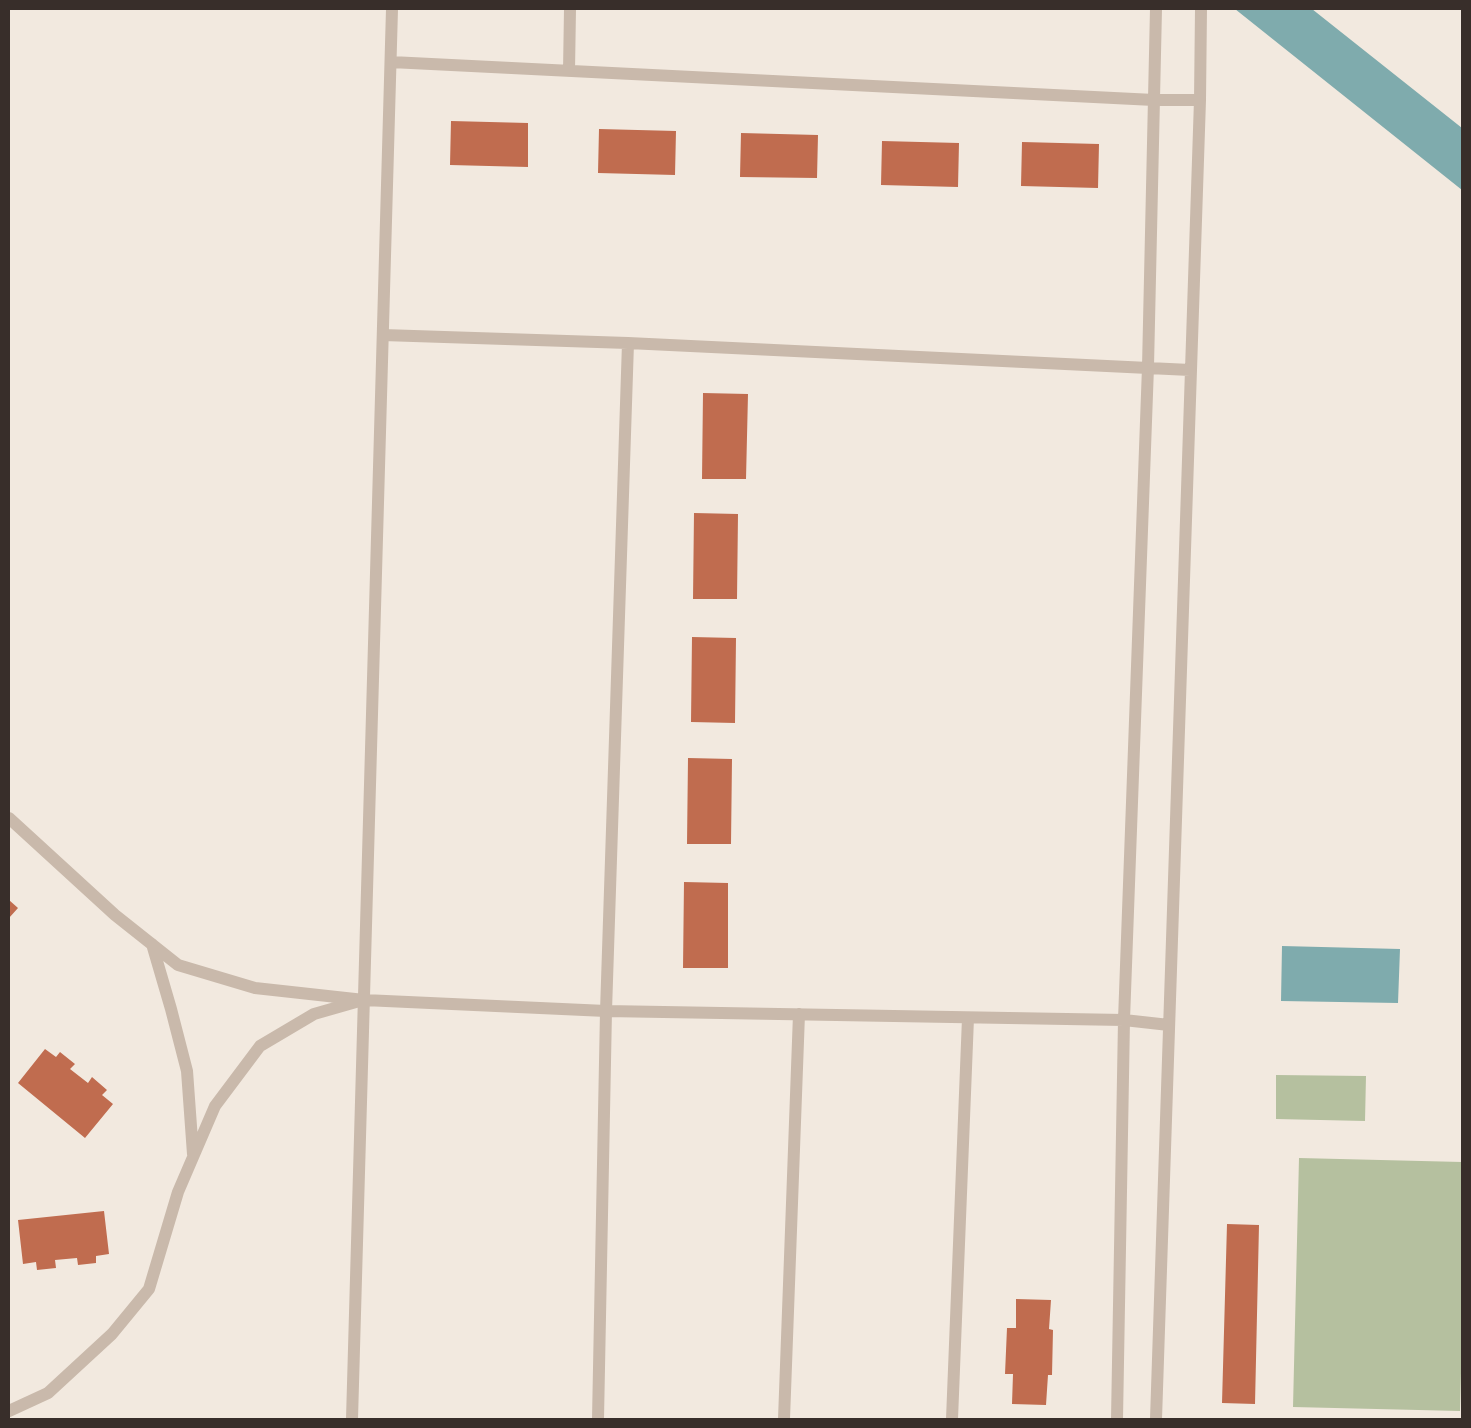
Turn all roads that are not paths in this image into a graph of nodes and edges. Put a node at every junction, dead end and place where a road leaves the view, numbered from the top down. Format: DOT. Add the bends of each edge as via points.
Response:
graph roads {
  1 [pos="392,9"];
  2 [pos="570,9"];
  3 [pos="1156,9"];
  4 [pos="1201,9"];
  5 [pos="391,62"];
  6 [pos="568,71"];
  7 [pos="1154,100"];
  8 [pos="1200,100"];
  9 [pos="383,335"];
  10 [pos="628,343"];
  11 [pos="1148,367"];
  12 [pos="1190,370"];
  13 [pos="9,818"];
  14 [pos="152,944"];
  15 [pos="364,1000"];
  16 [pos="606,1011"];
  17 [pos="799,1014"];
  18 [pos="968,1018"];
  19 [pos="1124,1020"];
  20 [pos="1169,1025"];
  21 [pos="193,1157"];
  22 [pos="9,1411"];
  23 [pos="352,1419"];
  24 [pos="598,1419"];
  25 [pos="784,1419"];
  26 [pos="952,1419"];
  27 [pos="1117,1419"];
  28 [pos="1156,1419"];
  1 -- 5 [label="street"];
  2 -- 6 [label="street"];
  3 -- 7 [label="street"];
  4 -- 8 [label="street"];
  5 -- 6 [label="street"];
  5 -- 9 [label="street"];
  6 -- 7 [label="street"];
  7 -- 8 [label="street"];
  7 -- 11 [label="street"];
  8 -- 12 [label="street"];
  9 -- 10 [label="street"];
  9 -- 15 [label="street"];
  10 -- 11 [label="street"];
  10 -- 16 [label="street"];
  11 -- 12 [label="street"];
  11 -- 19 [label="street"];
  12 -- 20 [label="street"];
  13 -- 14 [label="street" via="114,915"];
  14 -- 15 [label="street" via="178,965 255,988"];
  14 -- 21 [label="street" via="187,1071"];
  15 -- 16 [label="street"];
  15 -- 21 [label="street" via="314,1014 260,1046 215,1106"];
  15 -- 23 [label="street"];
  16 -- 17 [label="street"];
  16 -- 24 [label="street"];
  17 -- 18 [label="street"];
  17 -- 25 [label="street"];
  18 -- 19 [label="street"];
  18 -- 26 [label="street"];
  19 -- 20 [label="street"];
  19 -- 27 [label="street"];
  20 -- 28 [label="street"];
  21 -- 22 [label="street" via="178,1192 149,1290 112,1334 48,1393"];
}
